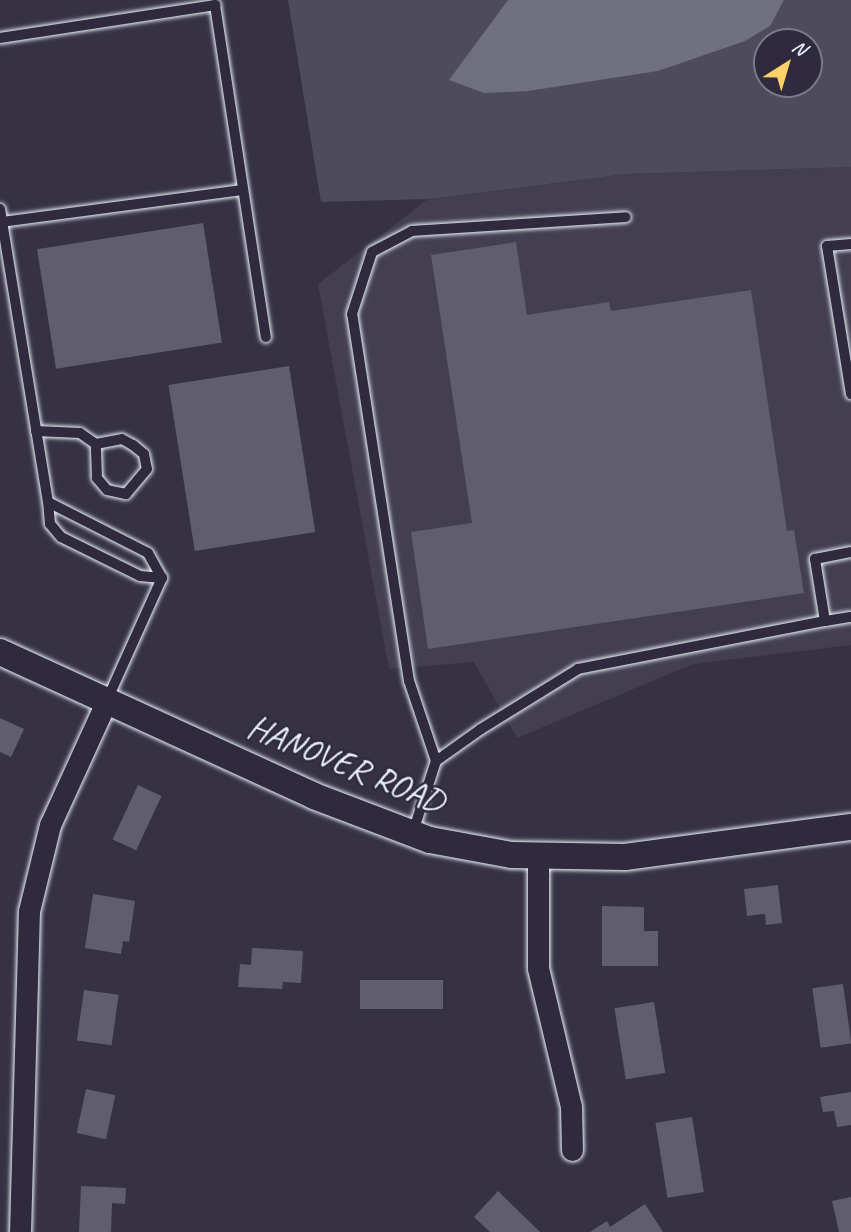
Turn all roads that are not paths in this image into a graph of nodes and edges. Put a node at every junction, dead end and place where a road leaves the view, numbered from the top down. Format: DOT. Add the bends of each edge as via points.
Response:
graph roads {
  1 [pos="0,38"];
  2 [pos="243,190"];
  3 [pos="0,209"];
  4 [pos="626,217"];
  5 [pos="2,222"];
  6 [pos="851,244"];
  7 [pos="266,337"];
  8 [pos="851,394"];
  9 [pos="36,431"];
  10 [pos="96,444"];
  11 [pos="48,502"];
  12 [pos="851,552"];
  13 [pos="162,578"];
  14 [pos="851,617"];
  15 [pos="825,621"];
  16 [pos="0,652"];
  17 [pos="108,698"];
  18 [pos="436,761"];
  19 [pos="851,827"];
  20 [pos="412,834"];
  21 [pos="538,857"];
  22 [pos="572,1150"];
  23 [pos="20,1232"];
  1 -- 2 [label="lane" via="215,5"];
  2 -- 5 [label="lane"];
  2 -- 7 [label="lane"];
  3 -- 5 [label="lane"];
  4 -- 18 [label="lane" via="412,231 372,252 352,314 409,681"];
  5 -- 9 [label="lane"];
  6 -- 8 [label="lane" via="827,246"];
  9 -- 10 [label="lane" via="80,433"];
  9 -- 11 [label="lane"];
  10 -- 10 [label="lane" via="122,439 144,454 147,469 126,494 107,490 97,478"];
  11 -- 13 [label="lane" via="148,553"];
  11 -- 13 [label="lane" via="50,524 61,537 140,576"];
  12 -- 15 [label="lane" via="815,558"];
  13 -- 17 [label="lane"];
  14 -- 15 [label="lane"];
  15 -- 18 [label="lane" via="578,669"];
  16 -- 17 [label="street, HANOVER ROAD"];
  17 -- 20 [label="street, HANOVER ROAD" via="314,796"];
  17 -- 23 [label="street" via="50,825 29,911"];
  18 -- 20 [label="lane"];
  19 -- 21 [label="street, HANOVER ROAD" via="625,857"];
  20 -- 21 [label="street, HANOVER ROAD"];
  21 -- 22 [label="street" via="538,968 571,1107"];
}
